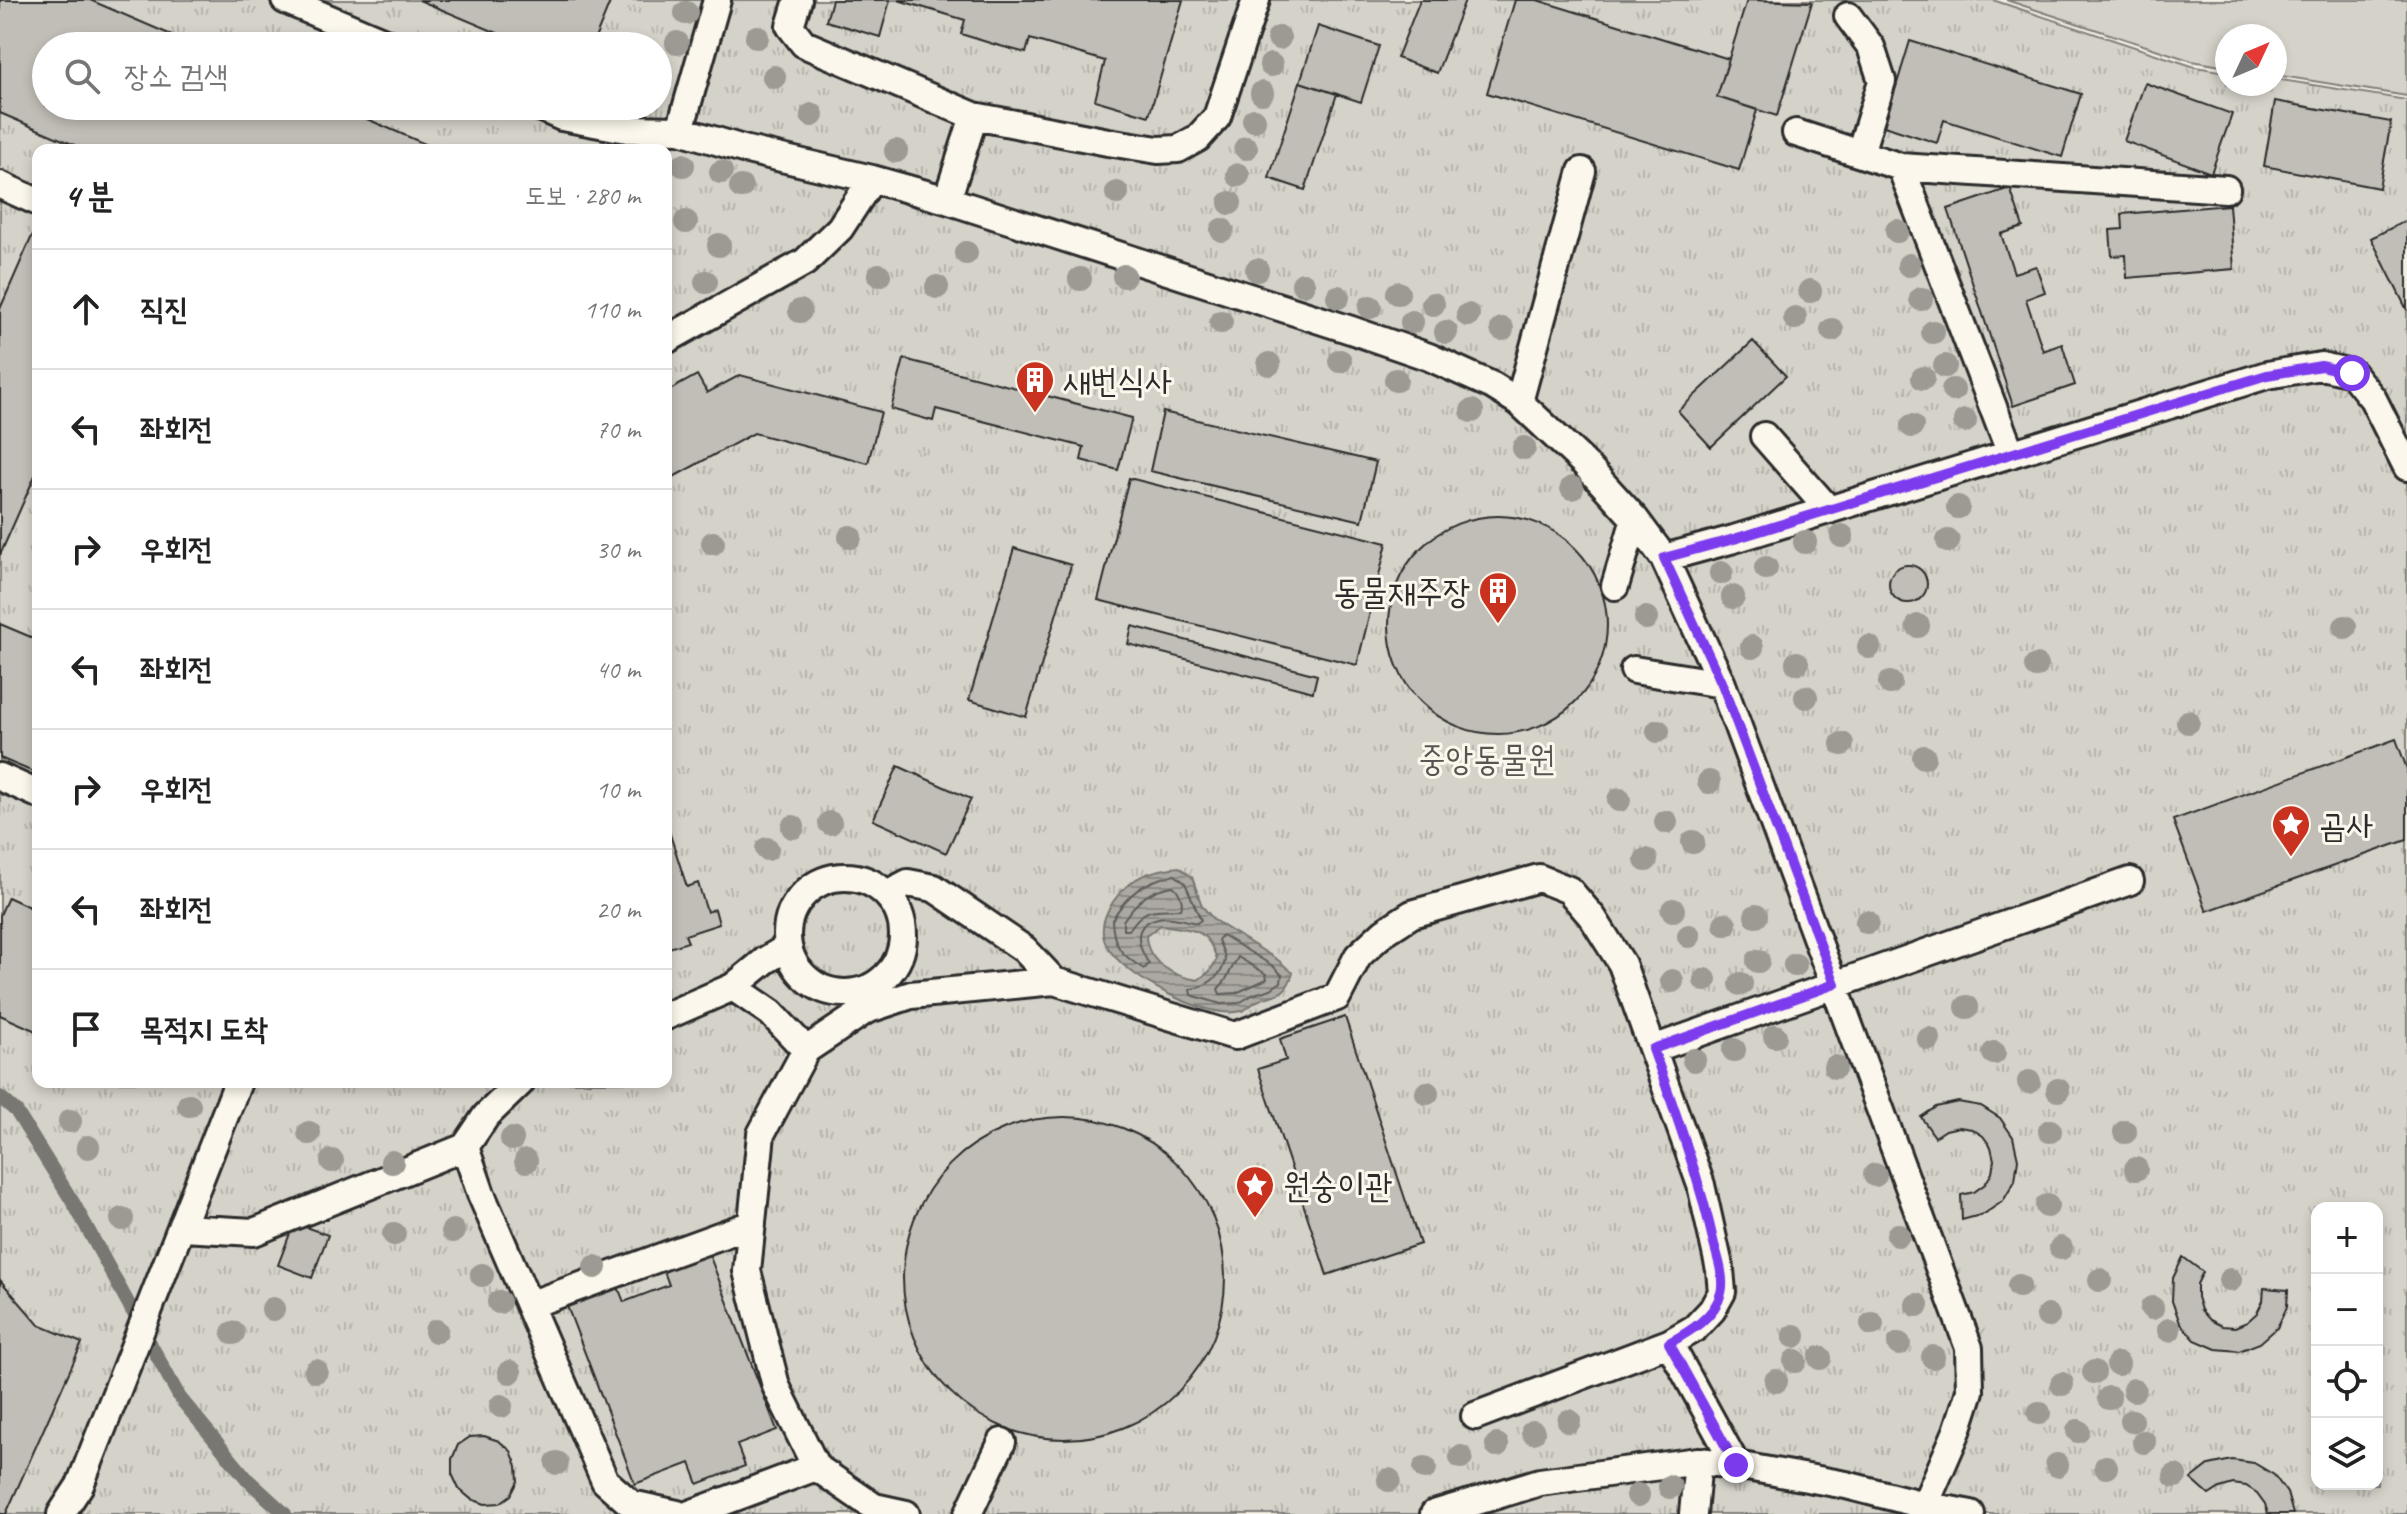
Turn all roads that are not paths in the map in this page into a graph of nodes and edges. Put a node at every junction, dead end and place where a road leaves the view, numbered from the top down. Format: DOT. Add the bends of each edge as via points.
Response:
graph roads {
  1 [pos="285,0"];
  2 [pos="717,0"];
  3 [pos="798,0"];
  4 [pos="1256,0"];
  5 [pos="1848,16"];
  6 [pos="361,32"];
  7 [pos="974,116"];
  8 [pos="578,120"];
  9 [pos="680,130"];
  10 [pos="1796,133"];
  11 [pos="1860,153"];
  12 [pos="1901,167"];
  13 [pos="1582,171"];
  14 [pos="872,179"];
  15 [pos="0,185"];
  16 [pos="2226,189"];
  17 [pos="32,199"];
  18 [pos="947,200"];
  19 [pos="672,337"];
  20 [pos="1519,402"];
  21 [pos="1764,436"];
  22 [pos="2011,454"];
  23 [pos="2407,467"];
  24 [pos="1829,510"];
  25 [pos="1635,519"];
  26 [pos="1664,558"];
  27 [pos="1615,586"];
  28 [pos="1634,670"];
  29 [pos="1722,684"];
  30 [pos="0,777"];
  31 [pos="32,791"];
  32 [pos="2130,881"];
  33 [pos="887,894"];
  34 [pos="788,947"];
  35 [pos="1054,981"];
  36 [pos="1835,984"];
  37 [pos="733,987"];
  38 [pos="862,1001"];
  39 [pos="672,1013"];
  40 [pos="1653,1049"];
  41 [pos="806,1050"];
  42 [pos="236,1088"];
  43 [pos="515,1088"];
  44 [pos="465,1147"];
  45 [pos="752,1224"];
  46 [pos="182,1228"];
  47 [pos="529,1305"];
  48 [pos="1669,1343"];
  49 [pos="1475,1416"];
  50 [pos="1002,1442"];
  51 [pos="1698,1461"];
  52 [pos="1736,1465"];
  53 [pos="816,1467"];
  54 [pos="1922,1510"];
  55 [pos="61,1514"];
  56 [pos="677,1514"];
  57 [pos="690,1514"];
  58 [pos="906,1514"];
  59 [pos="968,1514"];
  60 [pos="1434,1514"];
  61 [pos="1693,1514"];
  62 [pos="1971,1514"];
  1 -- 6 [label="lane"];
  2 -- 9 [label="lane"];
  3 -- 7 [label="lane" via="790,26 804,44"];
  4 -- 7 [label="lane" via="1217,117 1198,138 1178,149 1158,150"];
  5 -- 11 [label="lane" via="1871,47 1882,81"];
  7 -- 18 [label="lane"];
  8 -- 9 [label="lane" via="627,129"];
  9 -- 14 [label="lane"];
  10 -- 11 [label="lane"];
  11 -- 12 [label="lane"];
  12 -- 16 [label="lane"];
  12 -- 22 [label="lane"];
  13 -- 20 [label="lane"];
  14 -- 18 [label="lane"];
  14 -- 19 [label="lane" via="840,228 805,262"];
  15 -- 17 [label="lane"];
  18 -- 20 [label="lane" via="1429,357"];
  20 -- 25 [label="lane"];
  21 -- 24 [label="lane"];
  22 -- 23 [label="lane" via="2267,375 2321,366 2352,373 2373,399"];
  22 -- 24 [label="lane"];
  24 -- 26 [label="lane"];
  25 -- 26 [label="lane"];
  25 -- 27 [label="lane"];
  26 -- 29 [label="lane"];
  28 -- 29 [label="lane"];
  29 -- 36 [label="lane"];
  30 -- 31 [label="lane"];
  32 -- 36 [label="lane"];
  33 -- 34 [label="lane" via="850,877 812,886 788,919"];
  33 -- 35 [label="lane" via="908,883 934,888 1024,949"];
  33 -- 38 [label="lane" via="901,921 901,951 892,970"];
  34 -- 37 [label="lane"];
  34 -- 38 [label="lane" via="803,976 819,988"];
  35 -- 38 [label="lane"];
  35 -- 40 [label="lane" via="1235,1036 1337,997 1358,956 1412,914 1539,878 1569,890 1593,918 1622,964"];
  36 -- 40 [label="lane"];
  36 -- 54 [label="lane" via="1969,1348 1970,1391"];
  37 -- 39 [label="lane"];
  37 -- 41 [label="lane" via="771,1013"];
  38 -- 41 [label="lane"];
  40 -- 48 [label="lane" via="1701,1185 1722,1292 1695,1328"];
  41 -- 45 [label="lane" via="761,1134"];
  42 -- 46 [label="lane"];
  43 -- 44 [label="lane"];
  44 -- 46 [label="lane" via="254,1232"];
  44 -- 47 [label="lane"];
  45 -- 47 [label="lane"];
  45 -- 53 [label="lane" via="747,1271 776,1386"];
  46 -- 55 [label="lane" via="80,1485"];
  47 -- 56 [label="lane" via="605,1481 631,1504"];
  48 -- 49 [label="lane"];
  48 -- 52 [label="lane"];
  50 -- 59 [label="lane"];
  51 -- 52 [label="lane"];
  51 -- 60 [label="lane" via="1540,1482"];
  51 -- 61 [label="lane"];
  52 -- 54 [label="lane" via="1846,1485"];
  53 -- 57 [label="lane"];
  53 -- 58 [label="lane" via="874,1507"];
  54 -- 62 [label="lane"];
}
